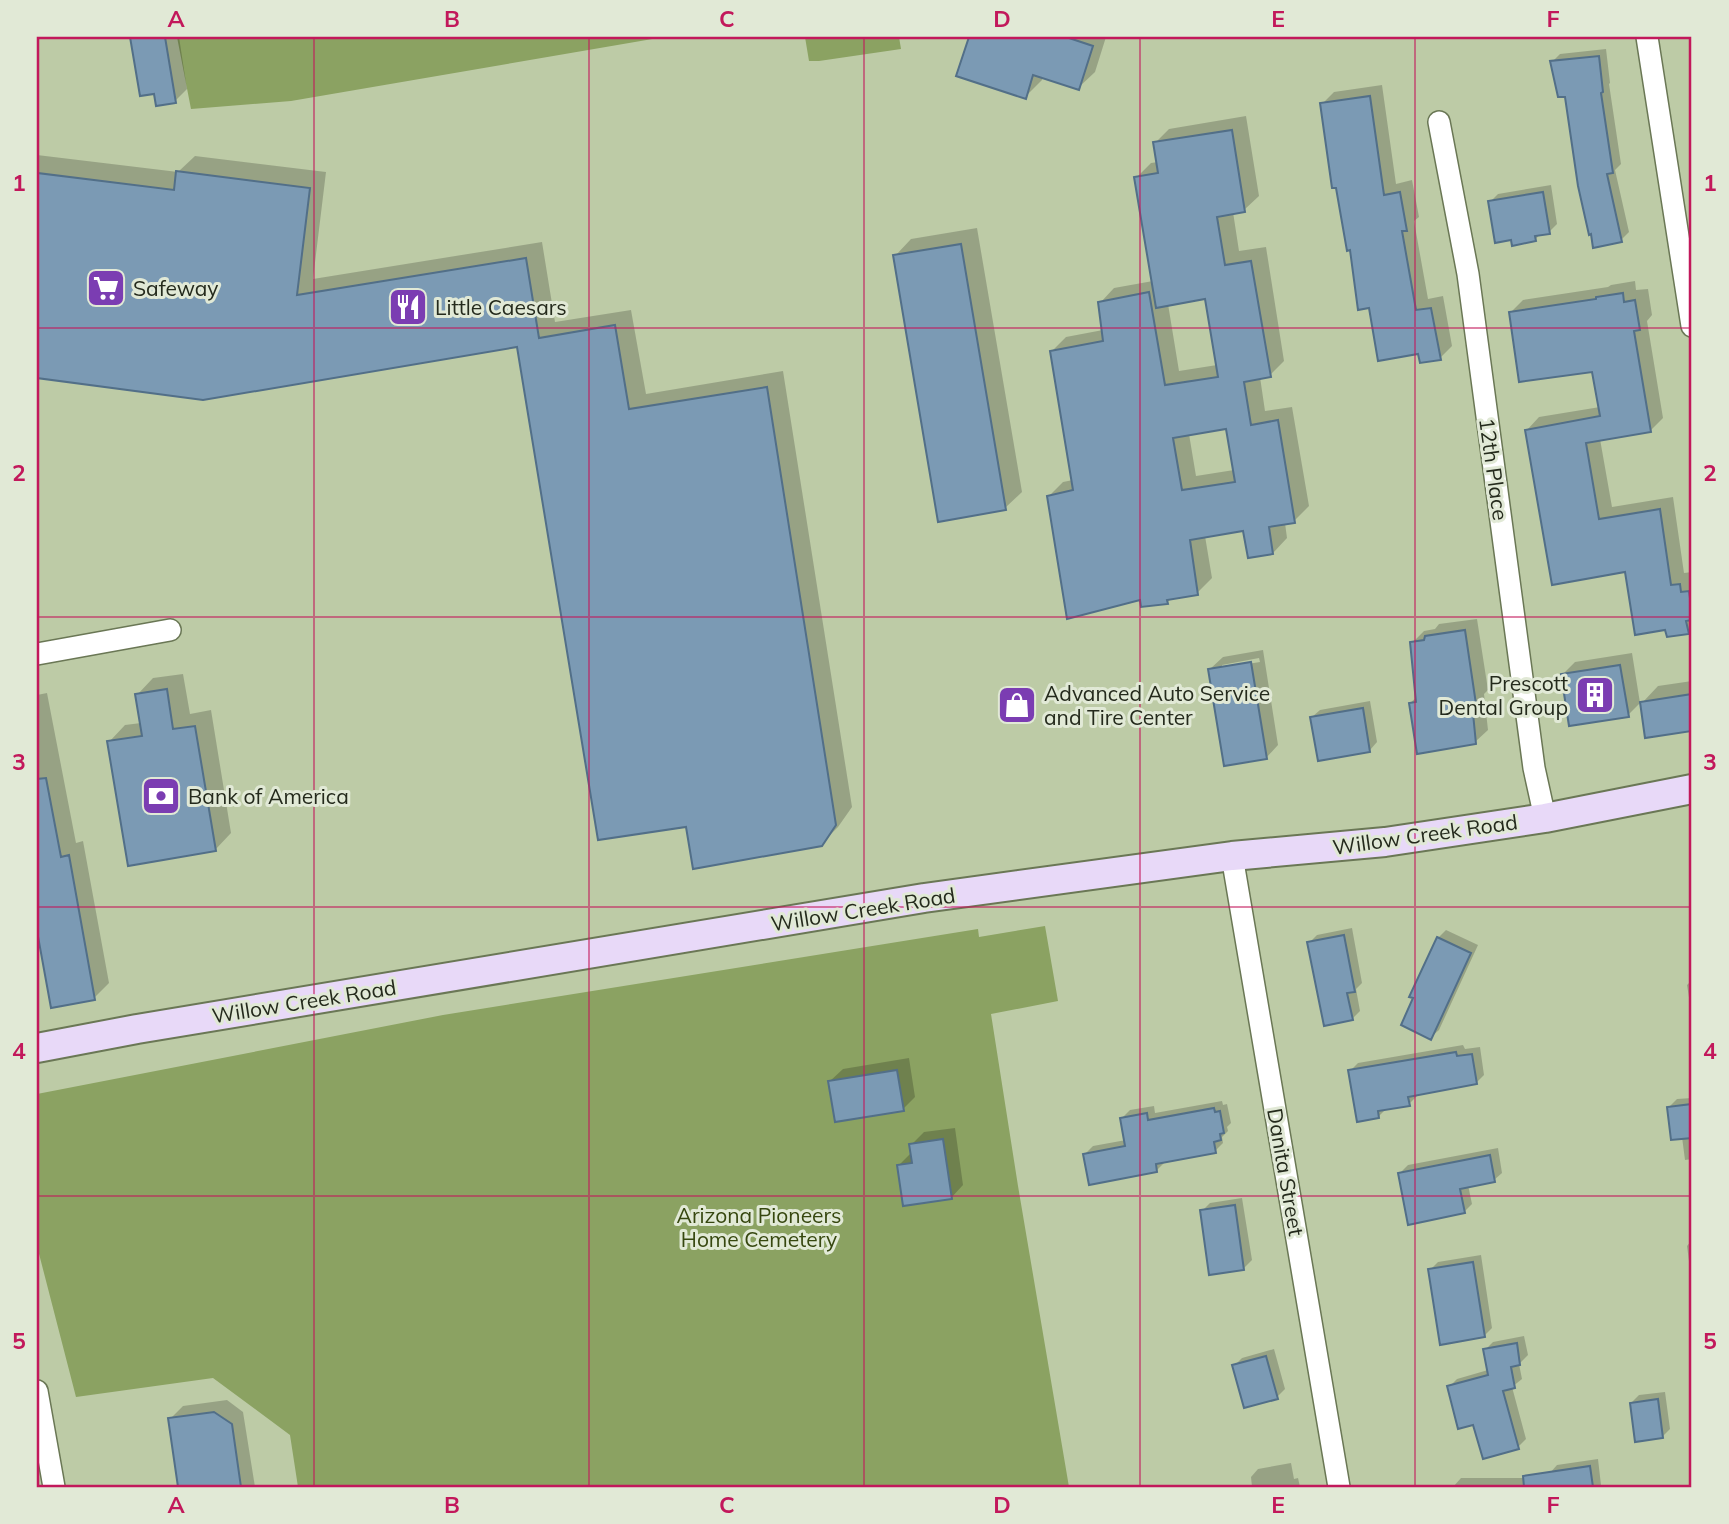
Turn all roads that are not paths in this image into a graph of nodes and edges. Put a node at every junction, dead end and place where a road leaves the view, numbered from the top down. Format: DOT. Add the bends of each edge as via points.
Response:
graph roads {
  1 [pos="1647,37"];
  2 [pos="1439,122"];
  3 [pos="1692,327"];
  4 [pos="170,630"];
  5 [pos="37,654"];
  6 [pos="1692,789"];
  7 [pos="1545,818"];
  8 [pos="1232,856"];
  9 [pos="37,1048"];
  10 [pos="37,1391"];
  11 [pos="54,1487"];
  12 [pos="1339,1487"];
  1 -- 3 [label="street"];
  2 -- 7 [label="street, 12th Place" via="1468,274 1534,768"];
  4 -- 5 [label="street"];
  6 -- 7 [label="main road, Willow Creek Road"];
  7 -- 8 [label="main road, Willow Creek Road" via="1385,842"];
  8 -- 9 [label="main road, Willow Creek Road" via="924,898"];
  8 -- 12 [label="street, Danita Street"];
  10 -- 11 [label="street"];
}
